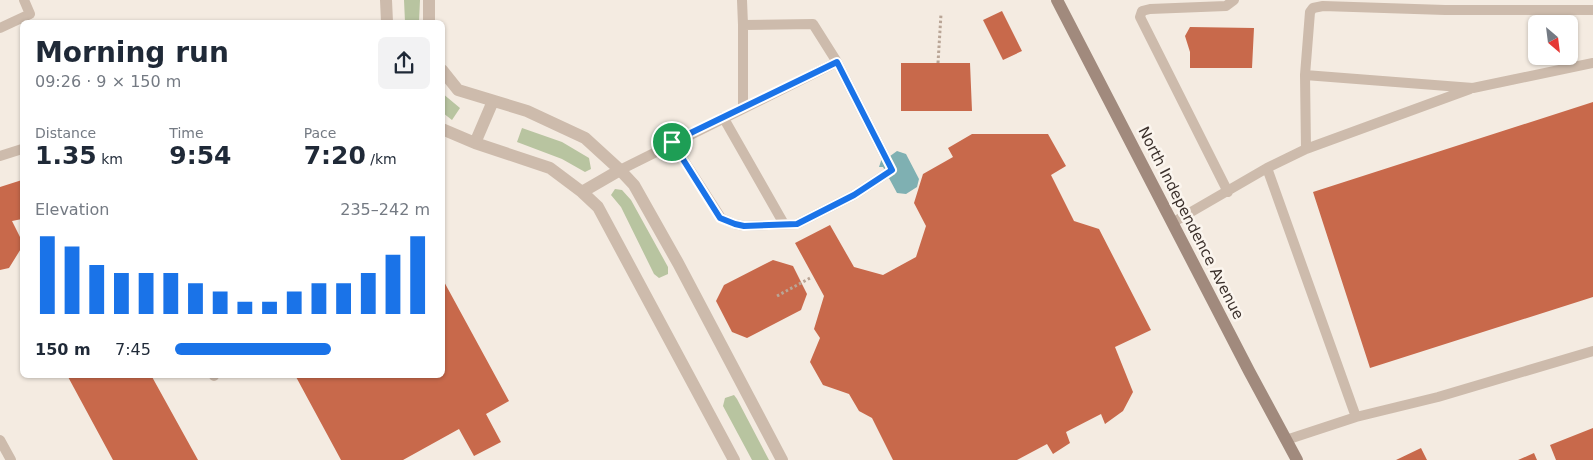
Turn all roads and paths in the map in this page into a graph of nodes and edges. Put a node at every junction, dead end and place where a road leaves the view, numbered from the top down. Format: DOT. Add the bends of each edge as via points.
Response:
graph roads {
  1 [pos="24,0"];
  2 [pos="386,0"];
  3 [pos="429,0"];
  4 [pos="742,0"];
  5 [pos="1057,0"];
  6 [pos="1234,0"];
  7 [pos="1444,5"];
  8 [pos="1593,10"];
  9 [pos="941,14"];
  10 [pos="32,18"];
  11 [pos="387,20"];
  12 [pos="429,20"];
  13 [pos="20,22"];
  14 [pos="743,25"];
  15 [pos="0,28"];
  16 [pos="837,62"];
  17 [pos="938,63"];
  18 [pos="1593,63"];
  19 [pos="445,74"];
  20 [pos="1305,75"];
  21 [pos="1473,88"];
  22 [pos="493,101"];
  23 [pos="743,108"];
  24 [pos="723,117"];
  25 [pos="445,130"];
  26 [pos="672,142"];
  27 [pos="475,143"];
  28 [pos="1306,149"];
  29 [pos="20,150"];
  30 [pos="0,156"];
  31 [pos="1267,168"];
  32 [pos="620,170"];
  33 [pos="582,192"];
  34 [pos="1228,192"];
  35 [pos="1172,223"];
  36 [pos="784,224"];
  37 [pos="812,277"];
  38 [pos="777,296"];
  39 [pos="1593,351"];
  40 [pos="1356,417"];
  41 [pos="0,440"];
  42 [pos="1286,440"];
  43 [pos="11,460"];
  44 [pos="734,460"];
  45 [pos="782,460"];
  46 [pos="1297,460"];
  1 -- 10 [label="lane"];
  2 -- 11 [label="street"];
  3 -- 12 [label="street"];
  4 -- 14 [label="lane"];
  5 -- 35 [label="street, North Independence Avenue"];
  6 -- 34 [label="lane" via="1226,6 1150,9 1142,11 1140,17"];
  7 -- 8 [label="lane"];
  7 -- 20 [label="lane" via="1313,8 1310,12"];
  9 -- 17 [label="path"];
  13 -- 15 [label="lane"];
  14 -- 16 [label="lane" via="813,24"];
  14 -- 23 [label="lane"];
  16 -- 23 [label="lane"];
  16 -- 36 [label="lane" via="892,170 854,195 797,224"];
  18 -- 21 [label="lane"];
  19 -- 22 [label="street" via="458,90"];
  20 -- 21 [label="lane"];
  20 -- 28 [label="lane"];
  21 -- 28 [label="lane"];
  22 -- 27 [label="street"];
  22 -- 32 [label="street" via="527,111 585,138"];
  23 -- 24 [label="lane"];
  24 -- 26 [label="lane"];
  24 -- 36 [label="lane"];
  25 -- 27 [label="street"];
  26 -- 32 [label="lane"];
  26 -- 36 [label="lane" via="720,218 744,226"];
  27 -- 33 [label="street" via="550,168"];
  28 -- 31 [label="lane"];
  29 -- 30 [label="lane"];
  31 -- 34 [label="lane"];
  31 -- 40 [label="lane"];
  32 -- 33 [label="street"];
  32 -- 45 [label="street" via="634,185 678,263"];
  33 -- 44 [label="street" via="598,208"];
  34 -- 35 [label="lane"];
  35 -- 42 [label="street, North Independence Avenue"];
  37 -- 38 [label="path"];
  39 -- 40 [label="lane" via="1438,397"];
  40 -- 42 [label="lane"];
  41 -- 43 [label="lane"];
  42 -- 46 [label="street, North Independence Avenue"];
}
